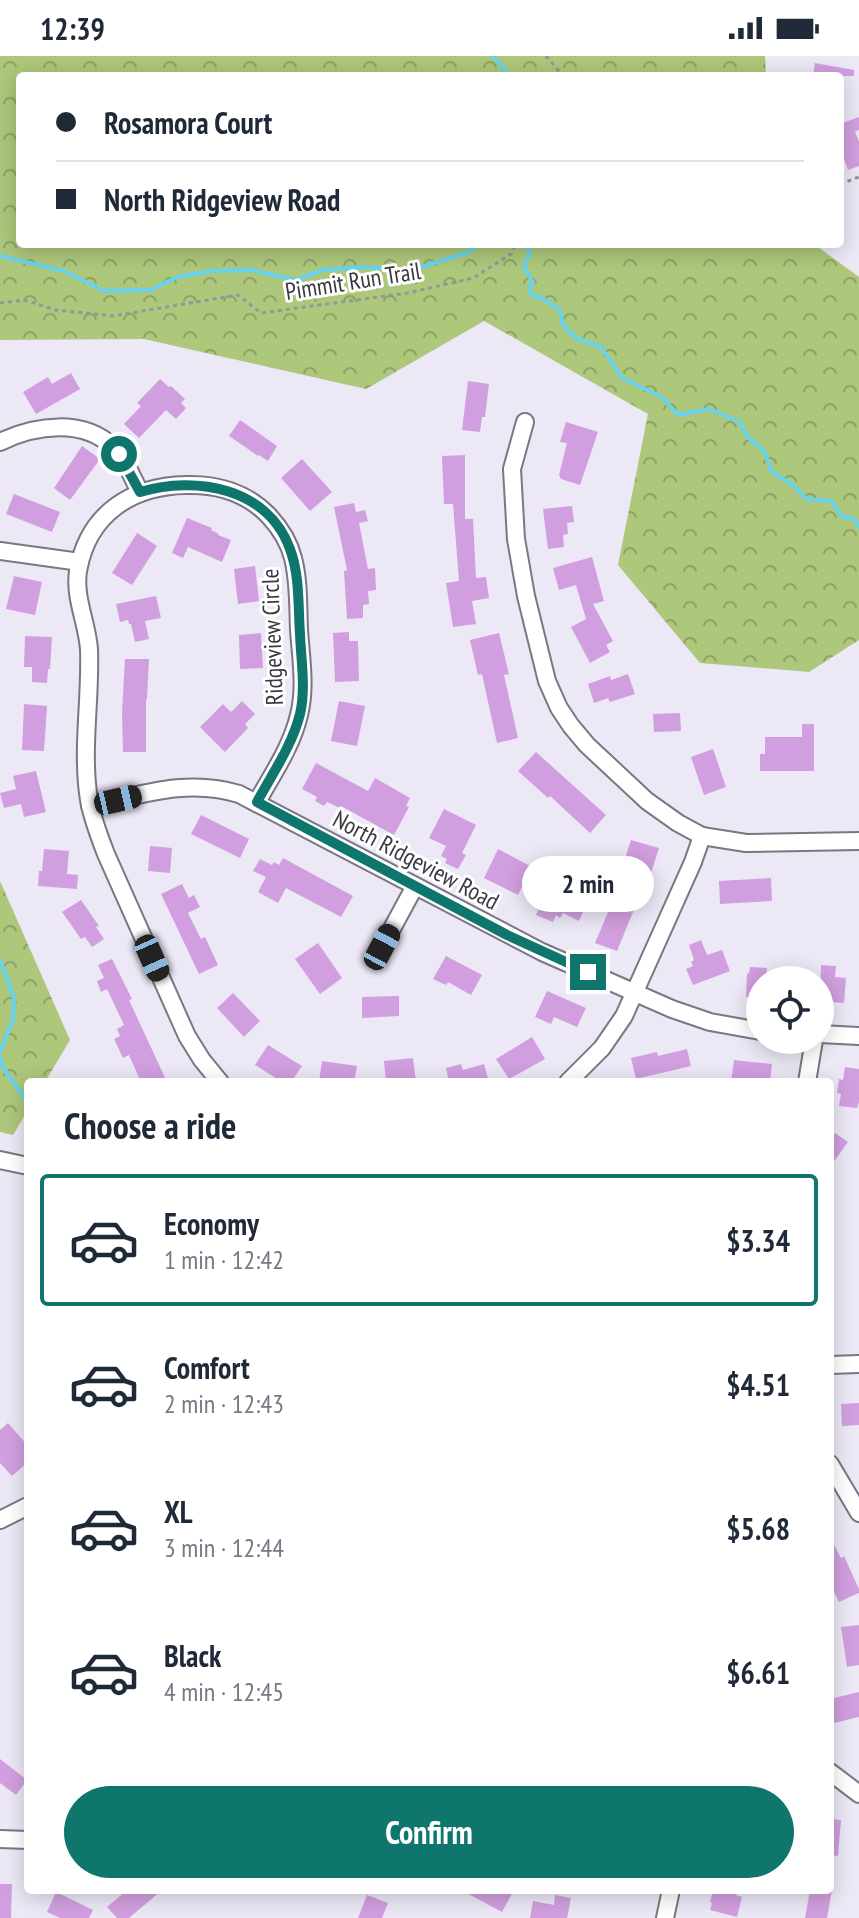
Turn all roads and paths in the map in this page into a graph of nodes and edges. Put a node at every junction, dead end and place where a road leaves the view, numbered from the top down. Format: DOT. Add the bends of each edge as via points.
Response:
graph roads {
  1 [pos="546,56"];
  2 [pos="560,72"];
  3 [pos="514,248"];
  4 [pos="0,303"];
  5 [pos="525,422"];
  6 [pos="0,442"];
  7 [pos="140,492"];
  8 [pos="0,551"];
  9 [pos="80,562"];
  10 [pos="257,802"];
  11 [pos="90,806"];
  12 [pos="702,836"];
  13 [pos="859,841"];
  14 [pos="415,886"];
  15 [pos="382,947"];
  16 [pos="635,993"];
  17 [pos="746,1029"];
  18 [pos="834,1035"];
  19 [pos="859,1036"];
  20 [pos="812,1054"];
  21 [pos="217,1078"];
  22 [pos="572,1078"];
  23 [pos="808,1078"];
  24 [pos="0,1160"];
  25 [pos="24,1165"];
  26 [pos="859,1364"];
  27 [pos="834,1365"];
  28 [pos="834,1471"];
  29 [pos="24,1508"];
  30 [pos="859,1513"];
  31 [pos="0,1520"];
  32 [pos="834,1775"];
  33 [pos="859,1794"];
  34 [pos="0,1839"];
  35 [pos="24,1840"];
  36 [pos="670,1894"];
  37 [pos="665,1918"];
  1 -- 2 [label="path"];
  3 -- 4 [label="path, Pimmit Run Trail" via="473,278 408,293 261,313 238,295 113,316 56,310 24,300"];
  5 -- 12 [label="street" via="511,484 526,596 547,681 587,745 636,792"];
  6 -- 7 [label="street" via="55,428 89,431 114,448"];
  7 -- 9 [label="street, Ridgeview Circle" via="99,522"];
  7 -- 10 [label="street, Ridgeview Circle" via="181,485 227,490 262,510 290,549 297,579 302,703 288,746"];
  8 -- 9 [label="street"];
  9 -- 11 [label="street, Ridgeview Circle" via="77,592 89,649"];
  10 -- 11 [label="street, North Ridgeview Road" via="227,790 189,786"];
  10 -- 14 [label="street, North Ridgeview Road"];
  11 -- 21 [label="street, Ridgeview Circle" via="187,1036"];
  12 -- 13 [label="street" via="746,843"];
  12 -- 16 [label="street"];
  14 -- 15 [label="street"];
  14 -- 16 [label="street, North Ridgeview Road" via="525,944"];
  16 -- 17 [label="street, North Ridgeview Road" via="701,1019"];
  16 -- 22 [label="street" via="618,1027"];
  18 -- 19 [label="street"];
  20 -- 23 [label="street"];
  24 -- 25 [label="street"];
  26 -- 27 [label="street"];
  28 -- 30 [label="street"];
  29 -- 31 [label="street"];
  32 -- 33 [label="street"];
  34 -- 35 [label="street"];
  36 -- 37 [label="street"];
}
